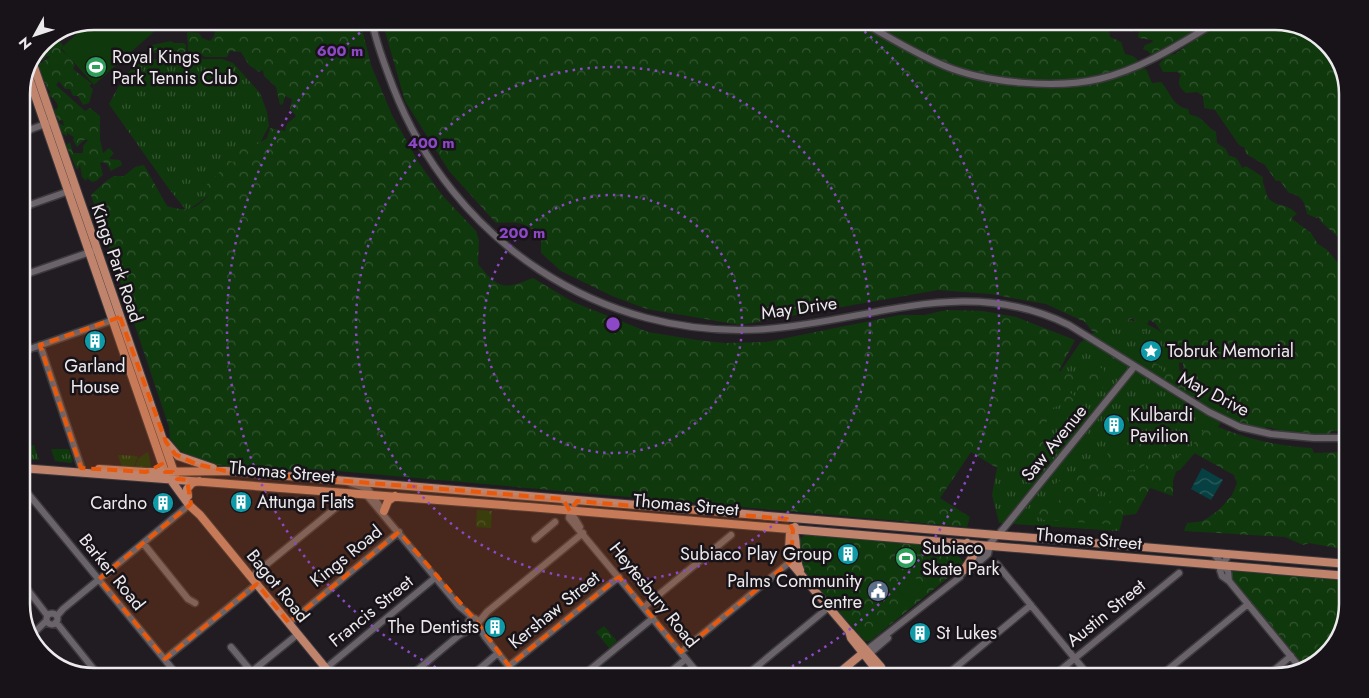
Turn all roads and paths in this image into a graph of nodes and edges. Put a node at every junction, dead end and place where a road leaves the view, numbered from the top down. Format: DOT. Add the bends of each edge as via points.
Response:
graph roads {
  1 [pos="374,30"];
  2 [pos="878,30"];
  3 [pos="1202,30"];
  4 [pos="35,70"];
  5 [pos="31,83"];
  6 [pos="48,123"];
  7 [pos="30,129"];
  8 [pos="76,189"];
  9 [pos="67,192"];
  10 [pos="30,205"];
  11 [pos="97,250"];
  12 [pos="88,252"];
  13 [pos="30,273"];
  14 [pos="120,317"];
  15 [pos="112,320"];
  16 [pos="40,345"];
  17 [pos="30,349"];
  18 [pos="1134,367"];
  19 [pos="153,413"];
  20 [pos="1339,438"];
  21 [pos="159,457"];
  22 [pos="30,464"];
  23 [pos="30,468"];
  24 [pos="82,470"];
  25 [pos="226,471"];
  26 [pos="146,472"];
  27 [pos="171,476"];
  28 [pos="200,481"];
  29 [pos="346,481"];
  30 [pos="368,494"];
  31 [pos="30,496"];
  32 [pos="188,496"];
  33 [pos="395,496"];
  34 [pos="563,499"];
  35 [pos="577,501"];
  36 [pos="189,505"];
  37 [pos="338,506"];
  38 [pos="570,511"];
  39 [pos="385,514"];
  40 [pos="200,515"];
  41 [pos="787,519"];
  42 [pos="800,520"];
  43 [pos="555,522"];
  44 [pos="793,530"];
  45 [pos="399,532"];
  46 [pos="583,533"];
  47 [pos="731,535"];
  48 [pos="997,536"];
  49 [pos="535,539"];
  50 [pos="143,543"];
  51 [pos="967,543"];
  52 [pos="990,545"];
  53 [pos="1213,553"];
  54 [pos="1229,554"];
  55 [pos="791,561"];
  56 [pos="1339,563"];
  57 [pos="997,564"];
  58 [pos="1222,566"];
  59 [pos="964,570"];
  60 [pos="1179,573"];
  61 [pos="1339,575"];
  62 [pos="436,577"];
  63 [pos="619,577"];
  64 [pos="805,578"];
  65 [pos="958,578"];
  66 [pos="99,579"];
  67 [pos="254,581"];
  68 [pos="30,592"];
  69 [pos="195,603"];
  70 [pos="1248,604"];
  71 [pos="1031,605"];
  72 [pos="644,607"];
  73 [pos="829,607"];
  74 [pos="52,618"];
  75 [pos="653,618"];
  76 [pos="289,622"];
  77 [pos="473,623"];
  78 [pos="36,631"];
  79 [pos="298,634"];
  80 [pos="231,647"];
  81 [pos="681,652"];
  82 [pos="498,653"];
  83 [pos="866,653"];
  84 [pos="1291,656"];
  85 [pos="686,658"];
  86 [pos="1074,658"];
  87 [pos="165,660"];
  88 [pos="1297,664"];
  89 [pos="509,666"];
  90 [pos="92,668"];
  91 [pos="172,668"];
  92 [pos="248,668"];
  93 [pos="260,668"];
  94 [pos="326,668"];
  95 [pos="419,668"];
  96 [pos="480,668"];
  97 [pos="592,668"];
  98 [pos="674,668"];
  99 [pos="694,668"];
  100 [pos="755,668"];
  101 [pos="846,668"];
  102 [pos="850,668"];
  103 [pos="878,668"];
  104 [pos="955,668"];
  105 [pos="1062,668"];
  106 [pos="1082,668"];
  107 [pos="1169,668"];
  108 [pos="1277,668"];
  1 -- 18 [label="street, May Drive" via="401,108 419,144 453,193 512,250 574,289 605,304 660,322 722,330 768,328 946,300 991,301 1055,318 1089,336"];
  2 -- 3 [label="street" via="946,67 977,76 1054,83 1100,79 1149,61"];
  4 -- 6 [label="main road, Kings Park Road"];
  5 -- 6 [label="main road, Kings Park Road"];
  6 -- 7 [label="street"];
  6 -- 8 [label="main road, Kings Park Road"];
  6 -- 9 [label="main road, Kings Park Road"];
  8 -- 9 [label="street"];
  8 -- 11 [label="main road, Kings Park Road"];
  9 -- 10 [label="street"];
  9 -- 12 [label="main road, Kings Park Road"];
  11 -- 12 [label="street"];
  11 -- 14 [label="main road, Kings Park Road"];
  12 -- 13 [label="street"];
  12 -- 15 [label="main road, Kings Park Road"];
  14 -- 15 [label="street"];
  14 -- 19 [label="main road, Kings Park Road"];
  15 -- 16 [label="street"];
  15 -- 21 [label="main road, Kings Park Road"];
  16 -- 17 [label="street"];
  16 -- 24 [label="street"];
  18 -- 20 [label="street, May Drive" via="1240,427 1271,434"];
  18 -- 48 [label="street, Saw Avenue"];
  19 -- 25 [label="main road" via="175,454 196,464"];
  19 -- 27 [label="main road, Kings Park Road"];
  21 -- 26 [label="main road" via="156,467"];
  21 -- 27 [label="main road, Kings Park Road"];
  22 -- 24 [label="main road, Thomas Street"];
  23 -- 24 [label="main road, Thomas Street"];
  24 -- 26 [label="main road, Thomas Street"];
  24 -- 27 [label="main road, Thomas Street"];
  25 -- 27 [label="main road, Thomas Street"];
  25 -- 29 [label="main road, Thomas Street"];
  26 -- 27 [label="main road, Thomas Street"];
  27 -- 28 [label="main road, Thomas Street"];
  27 -- 32 [label="main road, Bagot Road"];
  27 -- 36 [label="main road, Bagot Road"];
  28 -- 30 [label="main road, Thomas Street"];
  28 -- 32 [label="main road" via="190,485"];
  29 -- 30 [label="street" via="366,487"];
  29 -- 34 [label="main road, Thomas Street"];
  30 -- 33 [label="main road, Thomas Street"];
  30 -- 39 [label="street"];
  31 -- 66 [label="street, Barker Road"];
  32 -- 40 [label="main road, Bagot Road"];
  33 -- 38 [label="main road, Thomas Street"];
  33 -- 39 [label="main road" via="388,501"];
  34 -- 35 [label="main road, Thomas Street"];
  34 -- 38 [label="street, Heytesbury Road"];
  35 -- 38 [label="street"];
  35 -- 41 [label="main road, Thomas Street"];
  36 -- 40 [label="main road, Bagot Road"];
  36 -- 50 [label="street"];
  37 -- 67 [label="street"];
  38 -- 44 [label="main road, Thomas Street"];
  38 -- 46 [label="street, Heytesbury Road"];
  39 -- 45 [label="street"];
  40 -- 67 [label="main road, Bagot Road"];
  41 -- 42 [label="main road, Thomas Street"];
  41 -- 44 [label="main road"];
  42 -- 44 [label="main road"];
  42 -- 48 [label="main road, Thomas Street"];
  43 -- 49 [label="street"];
  44 -- 51 [label="main road, Thomas Street"];
  44 -- 55 [label="main road" via="790,533"];
  44 -- 64 [label="main road" via="796,534 796,557"];
  45 -- 62 [label="street"];
  45 -- 76 [label="street, Kings Road"];
  46 -- 63 [label="street, Heytesbury Road"];
  46 -- 77 [label="street"];
  47 -- 72 [label="street"];
  48 -- 52 [label="street, Saw Avenue"];
  48 -- 53 [label="main road, Thomas Street"];
  50 -- 66 [label="street"];
  50 -- 69 [label="street" via="188,599"];
  51 -- 52 [label="main road, Thomas Street"];
  51 -- 59 [label="main road" via="973,556"];
  52 -- 58 [label="main road, Thomas Street"];
  52 -- 59 [label="street"];
  52 -- 65 [label="street" via="986,557"];
  53 -- 54 [label="main road, Thomas Street"];
  53 -- 58 [label="street"];
  54 -- 56 [label="main road, Thomas Street"];
  54 -- 58 [label="street"];
  55 -- 64 [label="main road"];
  55 -- 81 [label="street"];
  57 -- 71 [label="street"];
  58 -- 61 [label="main road, Thomas Street"];
  58 -- 70 [label="street"];
  59 -- 65 [label="street"];
  60 -- 86 [label="street, Austin Street"];
  62 -- 77 [label="street"];
  62 -- 94 [label="street, Francis Street"];
  63 -- 72 [label="street, Heytesbury Road"];
  63 -- 89 [label="street, Kershaw Street"];
  64 -- 73 [label="main road"];
  65 -- 83 [label="street"];
  66 -- 74 [label="street"];
  66 -- 87 [label="street, Barker Road"];
  67 -- 76 [label="main road, Bagot Road"];
  67 -- 87 [label="street"];
  68 -- 74 [label="street"];
  70 -- 84 [label="street"];
  70 -- 107 [label="street"];
  71 -- 86 [label="street"];
  71 -- 104 [label="street"];
  72 -- 75 [label="street, Heytesbury Road"];
  73 -- 83 [label="main road"];
  73 -- 100 [label="street"];
  74 -- 78 [label="street"];
  74 -- 90 [label="street"];
  75 -- 81 [label="street, Heytesbury Road"];
  75 -- 97 [label="street"];
  76 -- 79 [label="main road, Bagot Road"];
  77 -- 82 [label="street"];
  77 -- 95 [label="street"];
  79 -- 93 [label="street"];
  79 -- 94 [label="main road, Bagot Road"];
  80 -- 92 [label="street"];
  81 -- 85 [label="street, Heytesbury Road"];
  82 -- 89 [label="street"];
  82 -- 96 [label="street"];
  83 -- 101 [label="main road"];
  83 -- 102 [label="main road"];
  83 -- 103 [label="main road"];
  84 -- 88 [label="street"];
  84 -- 108 [label="street"];
  85 -- 98 [label="street"];
  85 -- 99 [label="street, Heytesbury Road"];
  86 -- 105 [label="street, Austin Street"];
  86 -- 106 [label="street"];
  87 -- 91 [label="street, Barker Road"];
}
